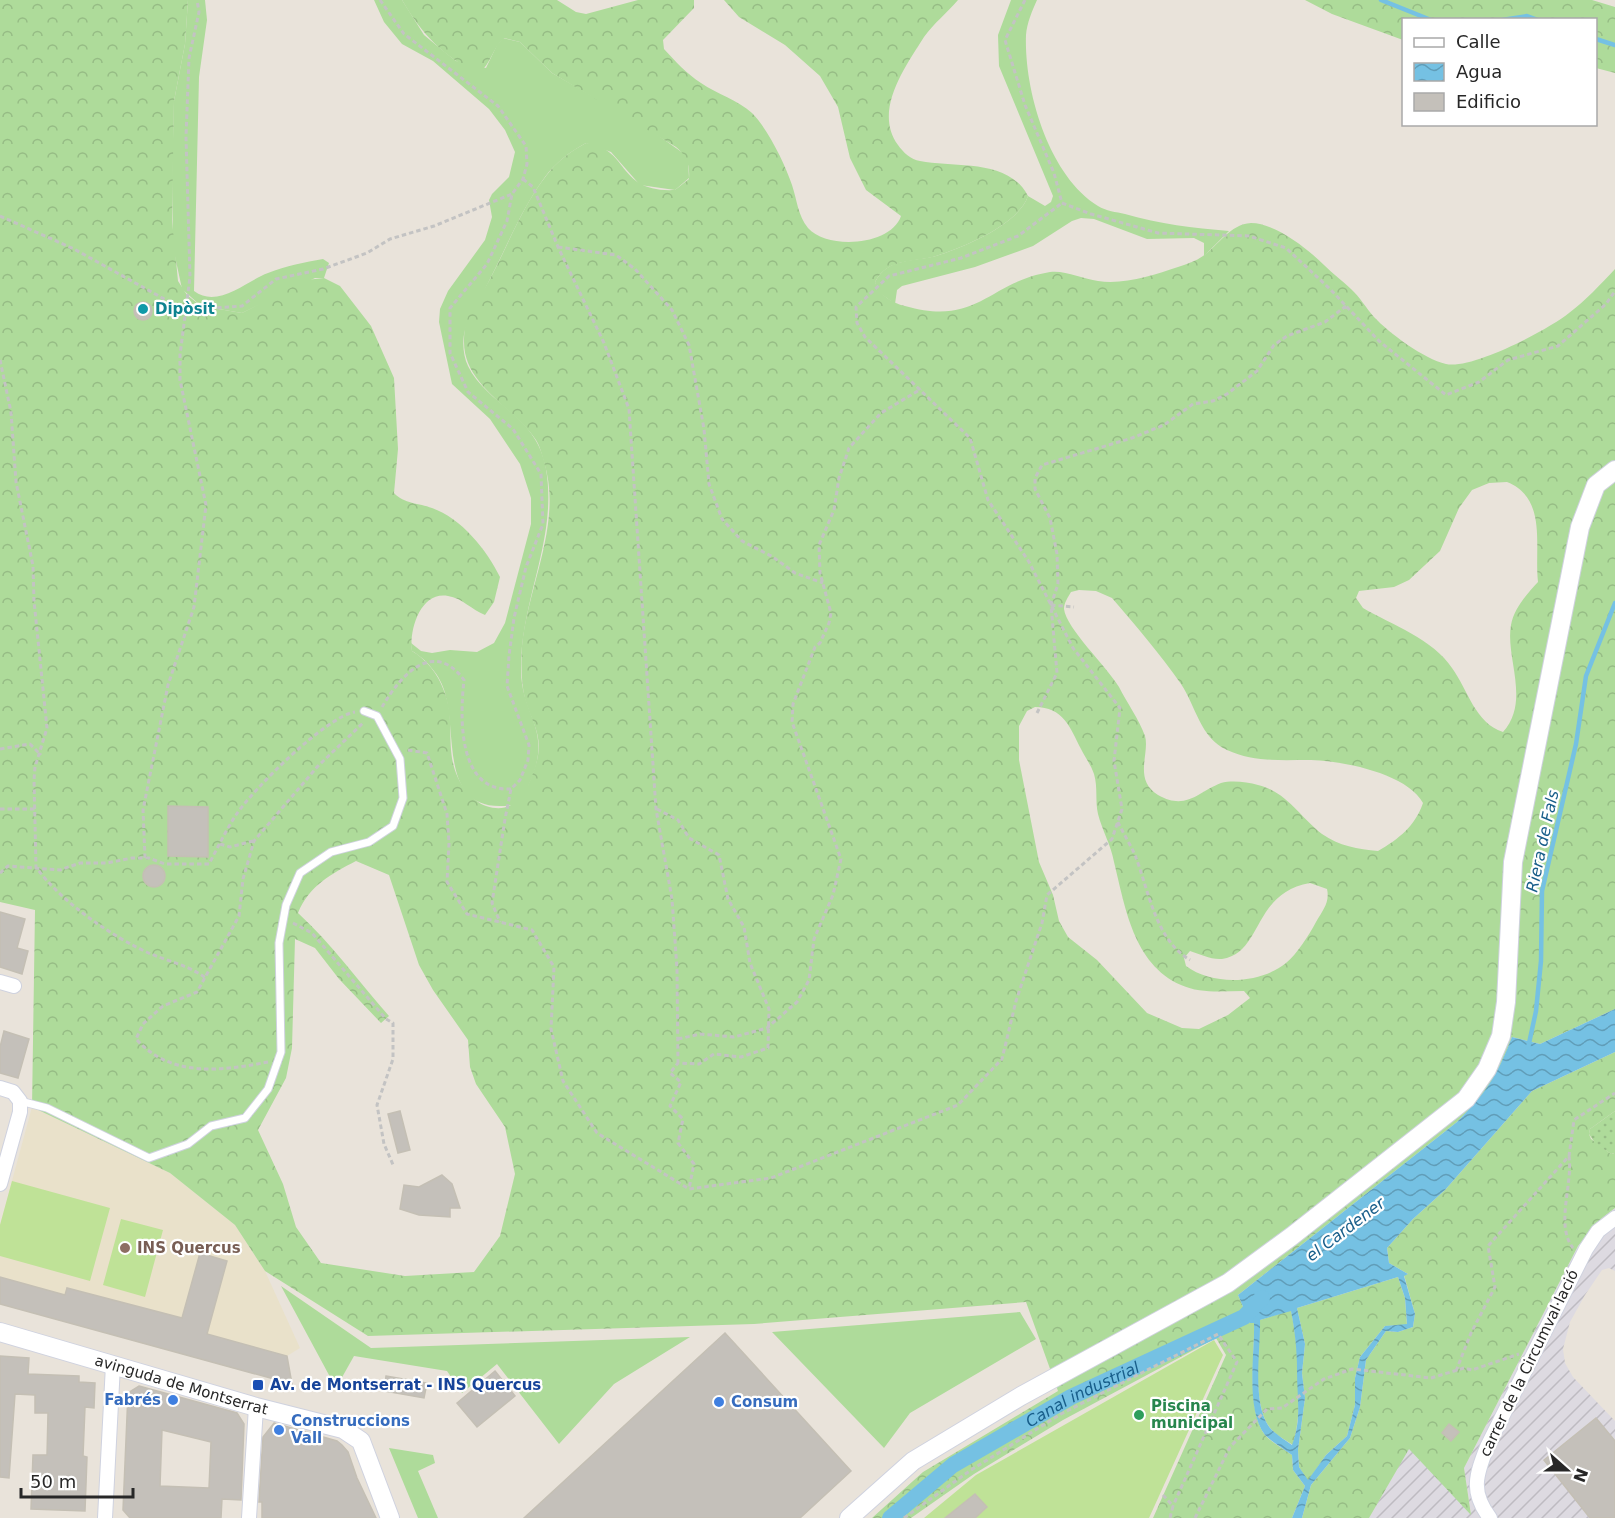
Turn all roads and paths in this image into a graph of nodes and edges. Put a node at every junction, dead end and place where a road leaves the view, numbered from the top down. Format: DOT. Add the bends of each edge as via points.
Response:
graph roads {
  1 [pos="197,0"];
  2 [pos="380,0"];
  3 [pos="1025,0"];
  4 [pos="523,179"];
  5 [pos="512,194"];
  6 [pos="1062,203"];
  7 [pos="0,216"];
  8 [pos="558,247"];
  9 [pos="1615,291"];
  10 [pos="1346,306"];
  11 [pos="184,309"];
  12 [pos="0,360"];
  13 [pos="921,389"];
  14 [pos="1615,470"];
  15 [pos="823,583"];
  16 [pos="1051,605"];
  17 [pos="1074,607"];
  18 [pos="364,711"];
  19 [pos="1037,713"];
  20 [pos="377,716"];
  21 [pos="0,749"];
  22 [pos="397,753"];
  23 [pos="41,755"];
  24 [pos="511,789"];
  25 [pos="0,809"];
  26 [pos="36,809"];
  27 [pos="656,809"];
  28 [pos="1118,822"];
  29 [pos="254,841"];
  30 [pos="220,844"];
  31 [pos="145,858"];
  32 [pos="36,867"];
  33 [pos="0,873"];
  34 [pos="283,921"];
  35 [pos="500,923"];
  36 [pos="1190,960"];
  37 [pos="206,978"];
  38 [pos="768,1027"];
  39 [pos="678,1039"];
  40 [pos="278,1060"];
  41 [pos="678,1063"];
  42 [pos="1615,1093"];
  43 [pos="11,1094"];
  44 [pos="1569,1156"];
  45 [pos="394,1167"];
  46 [pos="0,1184"];
  47 [pos="689,1189"];
  48 [pos="1615,1218"];
  49 [pos="1581,1259"];
  50 [pos="0,1332"];
  51 [pos="1535,1350"];
  52 [pos="113,1365"];
  53 [pos="1456,1371"];
  54 [pos="256,1407"];
  55 [pos="1162,1495"];
  56 [pos="1173,1506"];
  57 [pos="105,1518"];
  58 [pos="249,1518"];
  59 [pos="390,1518"];
  60 [pos="849,1518"];
  61 [pos="904,1518"];
  62 [pos="1170,1518"];
  63 [pos="1195,1518"];
  64 [pos="1490,1518"];
  1 -- 11 [label="path" via="199,12 189,58 186,137 190,277"];
  2 -- 4 [label="path" via="404,34 498,106 526,146"];
  3 -- 6 [label="path" via="1005,40"];
  4 -- 5 [label="path"];
  4 -- 8 [label="path" via="533,187"];
  5 -- 11 [label="path" via="434,226 390,239 367,253 323,269 276,279 242,306"];
  5 -- 24 [label="path" via="507,221 487,264 450,308 450,353 468,392 513,429 541,474 543,525 526,567 509,656 507,686 529,745 525,771"];
  6 -- 10 [label="path" via="1158,233 1249,236 1286,248"];
  6 -- 13 [label="path" via="1018,236 961,258 889,276 856,307 865,337"];
  7 -- 11 [label="path" via="74,249"];
  8 -- 15 [label="path" via="616,255 635,269 672,310 688,345 704,429 709,484 722,519 742,541 795,573"];
  8 -- 27 [label="path" via="604,343 629,409"];
  9 -- 10 [label="path" via="1606,304 1558,346 1508,360 1479,382 1446,394 1380,341"];
  10 -- 16 [label="path" via="1325,322 1274,345 1257,371 1227,394 1193,404 1164,425 1132,438 1042,465 1035,478 1035,489 1050,518 1057,554 1058,585"];
  11 -- 31 [label="path" via="180,380 206,505 194,607 168,685 143,810"];
  12 -- 23 [label="path" via="11,412 16,482 33,566 47,728"];
  13 -- 15 [label="path" via="886,409 849,448 834,510 819,545"];
  13 -- 16 [label="path" via="970,438 988,500 1029,562"];
  14 -- 60 [label="street" via="1596,485 1580,527 1512,862 1506,1002 1500,1036 1487,1069 1466,1098 1228,1283 1021,1396 914,1461"];
  15 -- 38 [label="path" via="831,613 829,623 815,647 793,704 792,722 841,859 833,895 814,939 807,986 797,1002"];
  16 -- 17 [label="path"];
  16 -- 19 [label="path" via="1057,673"];
  16 -- 28 [label="path" via="1072,648 1120,708 1114,761 1122,809"];
  18 -- 20 [label="lane"];
  18 -- 30 [label="path" via="343,714 293,753 237,813"];
  20 -- 22 [label="lane"];
  20 -- 24 [label="path" via="393,689 415,666 445,662 464,680 464,749 476,772 493,789"];
  20 -- 29 [label="path" via="366,720 318,766"];
  21 -- 23 [label="path" via="30,744"];
  22 -- 34 [label="lane" via="403,798 393,826 369,842 331,852 300,873"];
  22 -- 35 [label="path" via="409,749 427,753 447,814 447,882 467,914"];
  23 -- 26 [label="path" via="35,767"];
  24 -- 35 [label="path" via="492,903"];
  25 -- 26 [label="path"];
  26 -- 32 [label="path"];
  27 -- 38 [label="path" via="678,820 689,838 718,855 728,899 744,927 750,963 769,1009"];
  27 -- 39 [label="path" via="672,899"];
  28 -- 36 [label="path" via="1167,938 1177,952"];
  28 -- 47 [label="path" via="1112,839 1047,895 1002,1059 958,1105 771,1178"];
  29 -- 30 [label="path" via="230,848"];
  29 -- 37 [label="path" via="243,879 239,916"];
  30 -- 31 [label="path" via="209,864 165,864"];
  31 -- 32 [label="path" via="80,863 60,870"];
  32 -- 33 [label="path" via="8,866"];
  32 -- 37 [label="path" via="60,895 129,943 186,965"];
  34 -- 40 [label="lane" via="279,943"];
  34 -- 45 [label="path" via="312,933 393,1023 393,1059 377,1105 384,1144"];
  35 -- 47 [label="path" via="532,930 554,967 551,1029 563,1081 597,1133"];
  37 -- 40 [label="path" via="197,992 163,1006 142,1024 136,1039 168,1063 195,1069 237,1068"];
  38 -- 39 [label="path" via="734,1037 700,1034"];
  38 -- 41 [label="path" via="768,1048 741,1057 714,1054 699,1064"];
  39 -- 41 [label="path"];
  40 -- 43 [label="lane" via="268,1089 245,1118 211,1126 188,1144 150,1158"];
  41 -- 47 [label="path" via="670,1073 681,1082 670,1107 683,1119 678,1143 694,1164"];
  42 -- 44 [label="path" via="1574,1120"];
  43 -- 46 [label="street" via="20,1112"];
  44 -- 49 [label="path" via="1571,1181 1564,1223 1568,1242"];
  44 -- 53 [label="path" via="1488,1246 1496,1287"];
  48 -- 49 [label="street, carrer de la Circumval·lació" via="1598,1231"];
  49 -- 51 [label="street, carrer de la Circumval·lació"];
  50 -- 52 [label="street, avinguda de Montserrat"];
  51 -- 53 [label="path" via="1472,1370"];
  51 -- 64 [label="street, carrer de la Circumval·lació" via="1476,1474 1477,1495"];
  52 -- 54 [label="street, avinguda de Montserrat"];
  52 -- 57 [label="street"];
  53 -- 63 [label="path" via="1431,1378 1352,1369 1324,1379 1282,1408 1267,1409 1230,1447"];
  54 -- 58 [label="street"];
  54 -- 59 [label="street, avinguda de Montserrat" via="343,1429 361,1441"];
  55 -- 56 [label="path"];
  56 -- 61 [label="path" via="1237,1362 1218,1334 1061,1414 971,1470"];
  56 -- 62 [label="path"];
}
